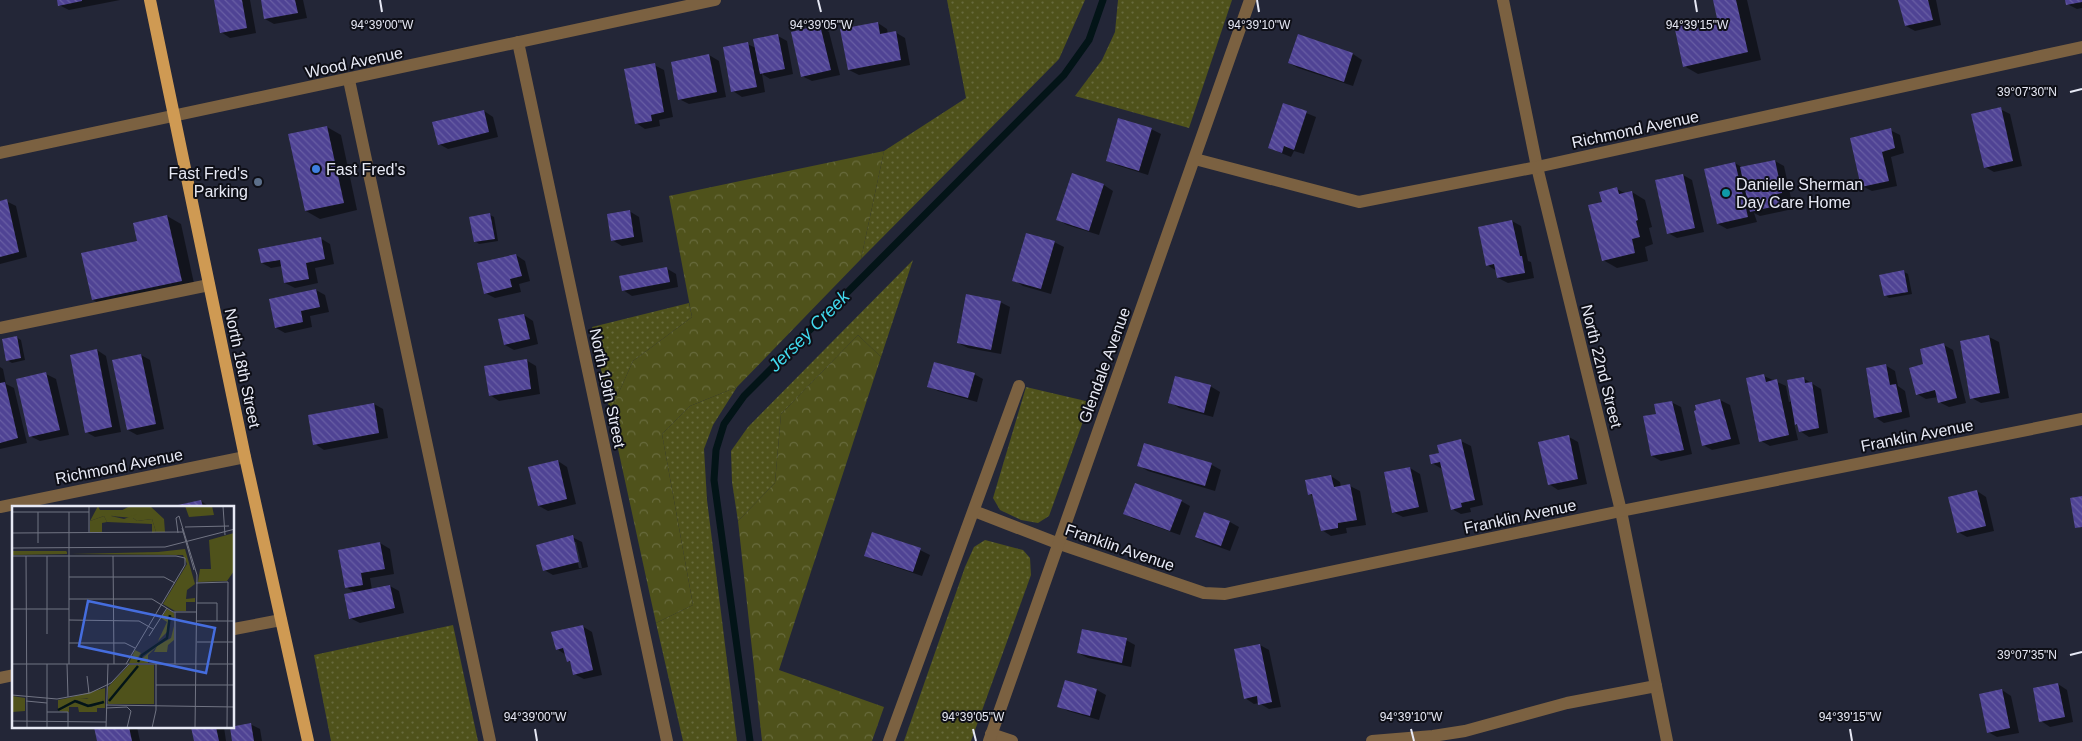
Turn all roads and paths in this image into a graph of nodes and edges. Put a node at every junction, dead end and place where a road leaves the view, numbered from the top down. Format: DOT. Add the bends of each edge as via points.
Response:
graph roads {
  1 [pos="150,0"];
  2 [pos="715,0"];
  3 [pos="1250,0"];
  4 [pos="1507,1"];
  5 [pos="518,42"];
  6 [pos="2082,47"];
  7 [pos="349,80"];
  8 [pos="174,117"];
  9 [pos="0,153"];
  10 [pos="1195,159"];
  11 [pos="1537,167"];
  12 [pos="209,285"];
  13 [pos="0,328"];
  14 [pos="1019,386"];
  15 [pos="2082,419"];
  16 [pos="245,457"];
  17 [pos="0,506"];
  18 [pos="974,511"];
  19 [pos="1621,511"];
  20 [pos="1057,543"];
  21 [pos="281,620"];
  22 [pos="235,629"];
  23 [pos="1656,686"];
  24 [pos="990,738"];
  25 [pos="308,741"];
  26 [pos="490,741"];
  27 [pos="667,741"];
  28 [pos="890,741"];
  29 [pos="1012,741"];
  30 [pos="1372,741"];
  31 [pos="1667,741"];
  1 -- 8 [label="main road, North 18th Street"];
  2 -- 5 [label="street, Wood Avenue"];
  3 -- 10 [label="street, Glendale Avenue"];
  4 -- 11 [label="street, North 22nd Street"];
  5 -- 7 [label="street, Wood Avenue"];
  5 -- 27 [label="street, North 19th Street"];
  6 -- 11 [label="street, Richmond Avenue"];
  7 -- 8 [label="street, Wood Avenue"];
  7 -- 26 [label="street"];
  8 -- 9 [label="street, Wood Avenue"];
  8 -- 12 [label="main road, North 18th Street"];
  10 -- 11 [label="street, Richmond Avenue" via="1359,202"];
  10 -- 20 [label="street, Glendale Avenue"];
  11 -- 19 [label="street, North 22nd Street"];
  12 -- 13 [label="street"];
  12 -- 16 [label="main road, North 18th Street"];
  14 -- 18 [label="street"];
  15 -- 19 [label="street, Franklin Avenue"];
  16 -- 17 [label="street, Richmond Avenue"];
  16 -- 21 [label="main road, North 18th Street"];
  18 -- 20 [label="street, Franklin Avenue"];
  18 -- 28 [label="street"];
  19 -- 20 [label="street, Franklin Avenue" via="1225,594 1204,593"];
  19 -- 23 [label="street, North 22nd Street"];
  20 -- 24 [label="street, Glendale Avenue"];
  21 -- 22 [label="street"];
  21 -- 25 [label="main road, North 18th Street"];
  23 -- 30 [label="street" via="1567,703 1465,730"];
  23 -- 31 [label="street, North 22nd Street"];
  24 -- 29 [label="street"];
}
